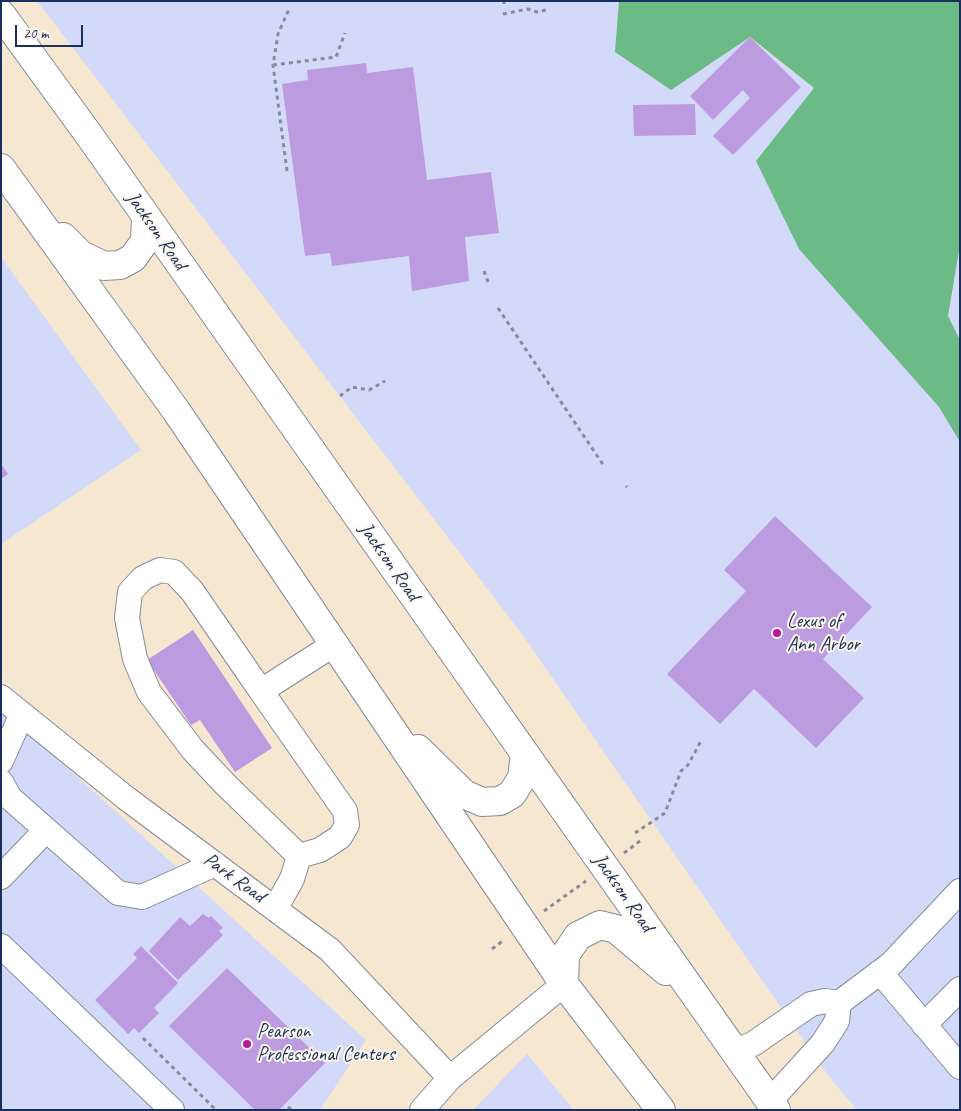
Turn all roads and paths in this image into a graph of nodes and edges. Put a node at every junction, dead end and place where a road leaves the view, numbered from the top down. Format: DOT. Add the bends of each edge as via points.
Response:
graph roads {
  1 [pos="290,7"];
  2 [pos="546,10"];
  3 [pos="1,14"];
  4 [pos="503,14"];
  5 [pos="345,33"];
  6 [pos="273,65"];
  7 [pos="1,168"];
  8 [pos="287,170"];
  9 [pos="27,203"];
  10 [pos="146,217"];
  11 [pos="484,271"];
  12 [pos="488,282"];
  13 [pos="498,308"];
  14 [pos="384,381"];
  15 [pos="340,396"];
  16 [pos="604,466"];
  17 [pos="333,645"];
  18 [pos="261,690"];
  19 [pos="1,696"];
  20 [pos="373,704"];
  21 [pos="22,714"];
  22 [pos="701,741"];
  23 [pos="525,754"];
  24 [pos="1,761"];
  25 [pos="1,782"];
  26 [pos="46,830"];
  27 [pos="635,834"];
  28 [pos="640,840"];
  29 [pos="299,856"];
  30 [pos="617,858"];
  31 [pos="215,864"];
  32 [pos="1,877"];
  33 [pos="589,878"];
  34 [pos="960,891"];
  35 [pos="275,908"];
  36 [pos="542,912"];
  37 [pos="1,946"];
  38 [pos="880,972"];
  39 [pos="564,984"];
  40 [pos="960,989"];
  41 [pos="697,998"];
  42 [pos="839,1003"];
  43 [pos="924,1025"];
  44 [pos="143,1038"];
  45 [pos="735,1051"];
  46 [pos="960,1067"];
  47 [pos="450,1078"];
  48 [pos="773,1105"];
  49 [pos="288,1107"];
  50 [pos="172,1110"];
  51 [pos="216,1110"];
  52 [pos="292,1110"];
  53 [pos="422,1110"];
  54 [pos="661,1110"];
  1 -- 6 [label="path" via="278,34"];
  2 -- 4 [label="path" via="528,9"];
  3 -- 10 [label="main road, Jackson Road"];
  5 -- 6 [label="path" via="336,57"];
  6 -- 8 [label="path"];
  7 -- 9 [label="main road"];
  9 -- 10 [label="main road" via="81,255 104,266 120,265 133,258 145,241"];
  9 -- 17 [label="main road" via="177,412"];
  10 -- 23 [label="main road, Jackson Road"];
  11 -- 12 [label="path"];
  13 -- 16 [label="path"];
  14 -- 15 [label="path" via="369,390 352,387"];
  17 -- 18 [label="street"];
  17 -- 20 [label="main road"];
  18 -- 29 [label="street" via="345,811 347,825 340,837 320,850"];
  18 -- 29 [label="street" via="192,591 174,572 160,570 142,578 130,592 127,618 135,659 149,692 193,750"];
  19 -- 21 [label="street, Park Road"];
  20 -- 23 [label="main road" via="464,794 482,802 500,801 512,794 522,778"];
  20 -- 39 [label="main road"];
  21 -- 24 [label="street"];
  21 -- 31 [label="street, Park Road" via="126,798"];
  22 -- 27 [label="path" via="681,771 665,813"];
  23 -- 41 [label="main road, Jackson Road"];
  25 -- 26 [label="street" via="10,798"];
  26 -- 31 [label="street" via="118,893 142,897"];
  26 -- 32 [label="street"];
  28 -- 30 [label="path"];
  29 -- 35 [label="street" via="292,879"];
  31 -- 35 [label="street, Park Road"];
  33 -- 36 [label="path"];
  34 -- 38 [label="street"];
  35 -- 47 [label="street, Park Road" via="330,950"];
  37 -- 50 [label="street"];
  38 -- 42 [label="street"];
  38 -- 43 [label="street"];
  39 -- 41 [label="main road" via="565,955 578,936 600,925 616,929"];
  39 -- 47 [label="street"];
  39 -- 54 [label="main road"];
  40 -- 43 [label="street"];
  41 -- 45 [label="main road, Jackson Road"];
  42 -- 45 [label="street" via="811,1004 753,1044"];
  42 -- 48 [label="street" via="837,1022"];
  43 -- 46 [label="street"];
  44 -- 51 [label="path"];
  45 -- 48 [label="main road, Jackson Road"];
  47 -- 53 [label="street"];
  49 -- 52 [label="path"];
}
